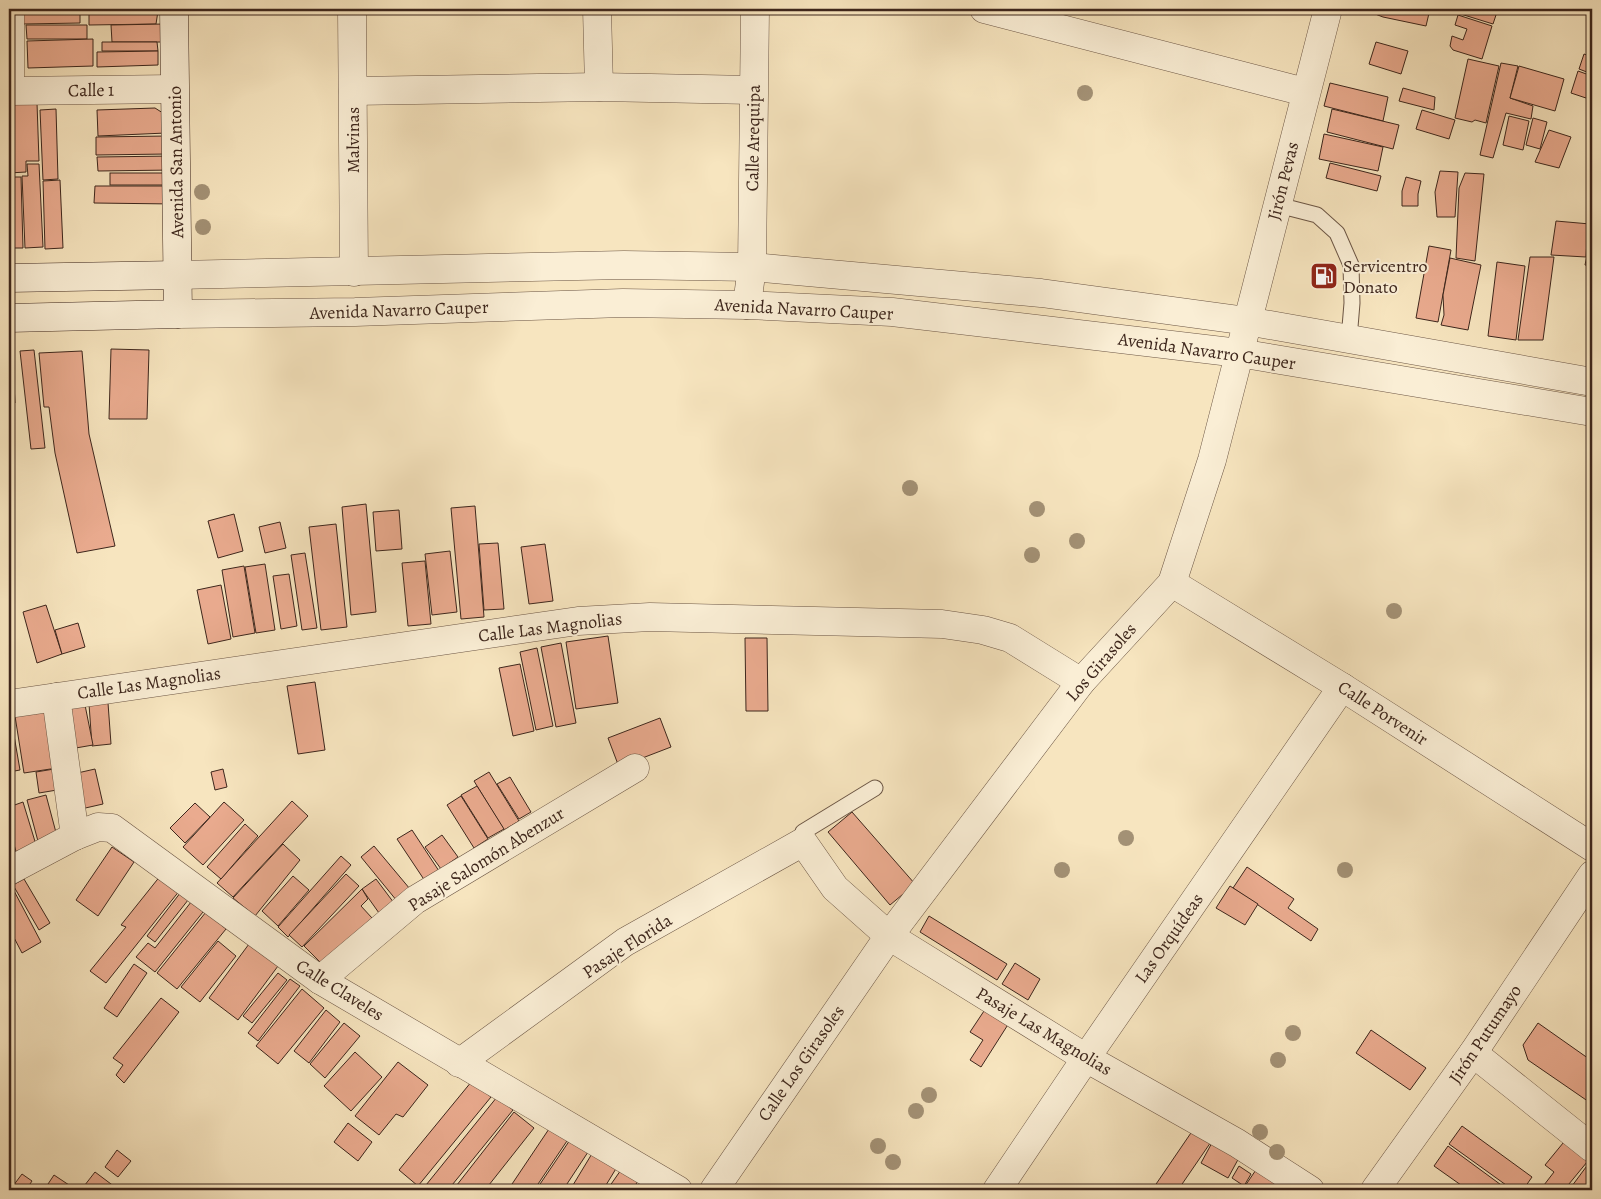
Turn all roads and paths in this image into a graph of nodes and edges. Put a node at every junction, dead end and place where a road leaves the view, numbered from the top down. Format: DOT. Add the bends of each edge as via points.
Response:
graph roads {
  1 [pos="10,9"];
  2 [pos="174,9"];
  3 [pos="352,9"];
  4 [pos="596,9"];
  5 [pos="755,9"];
  6 [pos="984,9"];
  7 [pos="1328,9"];
  8 [pos="599,87"];
  9 [pos="174,89"];
  10 [pos="753,90"];
  11 [pos="9,91"];
  12 [pos="353,92"];
  13 [pos="1305,92"];
  14 [pos="1278,205"];
  15 [pos="752,267"];
  16 [pos="354,272"];
  17 [pos="177,275"];
  18 [pos="9,278"];
  19 [pos="747,305"];
  20 [pos="178,314"];
  21 [pos="9,318"];
  22 [pos="1248,321"];
  23 [pos="1349,339"];
  24 [pos="1239,353"];
  25 [pos="1592,382"];
  26 [pos="1592,412"];
  27 [pos="1172,583"];
  28 [pos="1081,682"];
  29 [pos="1342,687"];
  30 [pos="56,697"];
  31 [pos="9,704"];
  32 [pos="636,768"];
  33 [pos="875,788"];
  34 [pos="75,836"];
  35 [pos="803,842"];
  36 [pos="1592,847"];
  37 [pos="9,871"];
  38 [pos="1592,875"];
  39 [pos="889,936"];
  40 [pos="320,980"];
  41 [pos="1473,1053"];
  42 [pos="1086,1058"];
  43 [pos="459,1063"];
  44 [pos="1592,1148"];
  45 [pos="678,1190"];
  46 [pos="714,1190"];
  47 [pos="997,1190"];
  48 [pos="1310,1190"];
  49 [pos="1375,1190"];
  1 -- 11 [label="street"];
  2 -- 9 [label="street, Avenida San Antonio"];
  3 -- 12 [label="street, Malvinas"];
  4 -- 8 [label="street"];
  5 -- 10 [label="street, Calle Arequipa"];
  6 -- 13 [label="street"];
  7 -- 13 [label="street, Jirón Pevas"];
  8 -- 10 [label="street"];
  8 -- 12 [label="street"];
  9 -- 11 [label="street, Calle 1"];
  9 -- 17 [label="street, Avenida San Antonio"];
  10 -- 15 [label="street, Calle Arequipa"];
  12 -- 16 [label="street, Malvinas"];
  13 -- 14 [label="street, Jirón Pevas"];
  14 -- 22 [label="street, Jirón Pevas"];
  14 -- 23 [label="lane" via="1318,215 1337,233 1351,265"];
  15 -- 16 [label="street" via="624,265"];
  15 -- 19 [label="street, Calle Arequipa"];
  15 -- 22 [label="street" via="1041,293"];
  16 -- 17 [label="street"];
  17 -- 18 [label="street"];
  17 -- 20 [label="street, Avenida San Antonio"];
  19 -- 20 [label="street, Avenida Navarro Cauper" via="623,303"];
  19 -- 24 [label="street, Avenida Navarro Cauper" via="892,312"];
  20 -- 21 [label="street, Avenida Navarro Cauper"];
  22 -- 23 [label="street"];
  22 -- 24 [label="street, Jirón Pevas"];
  23 -- 25 [label="street"];
  24 -- 26 [label="street, Avenida Navarro Cauper"];
  24 -- 27 [label="street, Los Girasoles" via="1212,460"];
  27 -- 28 [label="street, Los Girasoles"];
  27 -- 29 [label="street, Calle Porvenir"];
  28 -- 30 [label="street, Calle Las Magnolias" via="1010,638 983,630 942,624 650,617 578,621"];
  28 -- 39 [label="street, Los Girasoles"];
  29 -- 36 [label="street, Calle Porvenir"];
  29 -- 42 [label="street, Las Orquídeas"];
  30 -- 31 [label="street, Calle Las Magnolias"];
  30 -- 34 [label="street"];
  32 -- 40 [label="street, Pasaje Salomón Abenzur" via="416,900"];
  33 -- 35 [label="lane" via="803,832"];
  34 -- 37 [label="street, Calle Claveles"];
  34 -- 40 [label="street, Calle Claveles" via="98,827 112,828"];
  35 -- 39 [label="street, Pasaje Las Magnolias" via="835,888"];
  35 -- 43 [label="street, Pasaje Florida" via="625,942"];
  38 -- 41 [label="street, Jirón Putumayo"];
  39 -- 42 [label="street, Pasaje Las Magnolias"];
  39 -- 46 [label="street, Calle Los Girasoles"];
  40 -- 43 [label="street, Calle Claveles"];
  41 -- 44 [label="street"];
  41 -- 49 [label="street, Jirón Putumayo"];
  42 -- 47 [label="street, Las Orquídeas"];
  42 -- 48 [label="street, Pasaje Las Magnolias" via="1237,1142"];
  43 -- 45 [label="street, Calle Claveles"];
}
